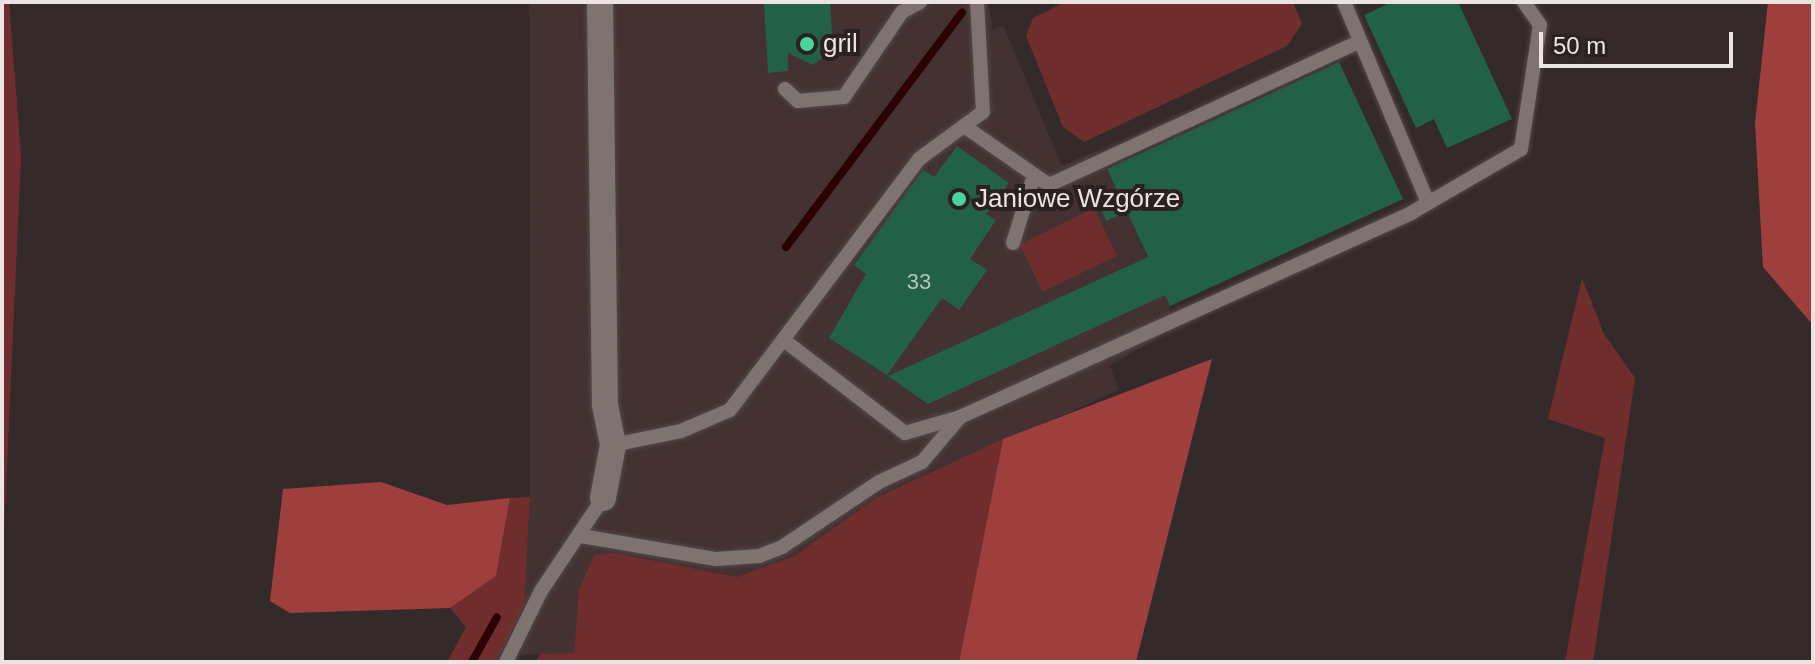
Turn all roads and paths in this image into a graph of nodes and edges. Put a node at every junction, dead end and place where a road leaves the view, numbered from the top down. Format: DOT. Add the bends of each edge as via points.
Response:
graph roads {
  1 [pos="600,2"];
  2 [pos="920,2"];
  3 [pos="977,2"];
  4 [pos="1344,2"];
  5 [pos="1524,2"];
  6 [pos="1360,41"];
  7 [pos="785,89"];
  8 [pos="964,126"];
  9 [pos="1034,175"];
  10 [pos="1428,203"];
  11 [pos="1013,243"];
  12 [pos="785,341"];
  13 [pos="960,417"];
  14 [pos="613,445"];
  15 [pos="603,498"];
  16 [pos="581,536"];
  17 [pos="506,662"];
  1 -- 14 [label="street" via="605,405"];
  2 -- 7 [label="lane" via="902,12 844,97 798,101"];
  3 -- 8 [label="lane" via="983,112"];
  4 -- 6 [label="lane"];
  5 -- 10 [label="lane" via="1540,25 1521,149"];
  6 -- 9 [label="lane" via="1049,185"];
  6 -- 10 [label="lane"];
  8 -- 9 [label="lane"];
  8 -- 12 [label="lane" via="919,159"];
  9 -- 11 [label="lane"];
  10 -- 13 [label="lane"];
  12 -- 13 [label="lane" via="905,433"];
  12 -- 14 [label="lane" via="730,410 681,431"];
  13 -- 16 [label="lane" via="922,462 879,482 782,547 759,556 716,559"];
  14 -- 15 [label="street"];
  15 -- 16 [label="lane"];
  16 -- 17 [label="lane" via="541,591"];
}
